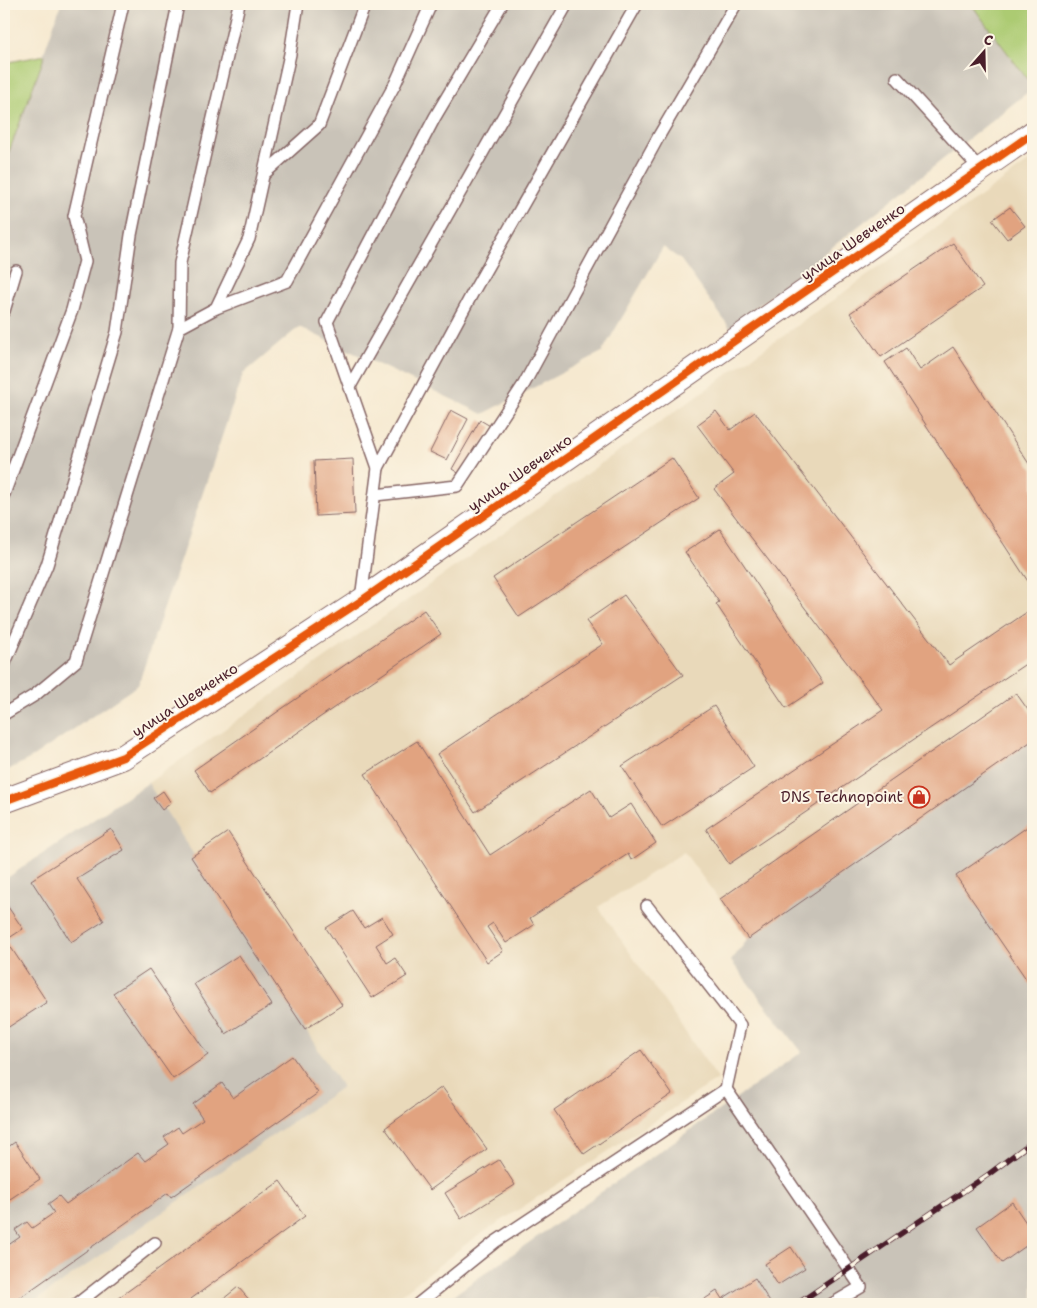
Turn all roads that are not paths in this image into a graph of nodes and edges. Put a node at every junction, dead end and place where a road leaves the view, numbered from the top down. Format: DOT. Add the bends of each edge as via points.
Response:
graph roads {
  1 [pos="123,4"];
  2 [pos="178,4"];
  3 [pos="239,4"];
  4 [pos="298,4"];
  5 [pos="365,4"];
  6 [pos="431,4"];
  7 [pos="502,4"];
  8 [pos="567,4"];
  9 [pos="637,4"];
  10 [pos="736,4"];
  11 [pos="897,78"];
  12 [pos="1033,133"];
  13 [pos="981,170"];
  14 [pos="264,174"];
  15 [pos="16,272"];
  16 [pos="216,308"];
  17 [pos="4,311"];
  18 [pos="179,328"];
  19 [pos="349,388"];
  20 [pos="378,468"];
  21 [pos="4,494"];
  22 [pos="375,495"];
  23 [pos="361,601"];
  24 [pos="4,665"];
  25 [pos="4,714"];
  26 [pos="4,801"];
  27 [pos="647,906"];
  28 [pos="726,1089"];
  29 [pos="155,1243"];
  30 [pos="77,1304"];
  31 [pos="418,1304"];
  32 [pos="832,1304"];
  1 -- 21 [label="lane" via="74,216 85,261 72,310"];
  2 -- 24 [label="lane" via="130,235 117,332 47,565"];
  3 -- 18 [label="lane" via="180,263"];
  4 -- 14 [label="lane"];
  5 -- 14 [label="lane" via="320,125"];
  6 -- 16 [label="lane" via="395,84 287,282"];
  7 -- 19 [label="lane" via="435,117 326,322"];
  8 -- 19 [label="lane"];
  9 -- 20 [label="lane" via="472,294"];
  10 -- 22 [label="lane" via="660,134 524,384 457,486"];
  11 -- 13 [label="lane"];
  12 -- 13 [label="street, улица Шевченко"];
  13 -- 23 [label="street, улица Шевченко"];
  14 -- 16 [label="lane" via="249,239"];
  15 -- 17 [label="lane"];
  16 -- 18 [label="lane"];
  18 -- 25 [label="lane" via="76,661"];
  19 -- 20 [label="lane"];
  20 -- 22 [label="lane"];
  22 -- 23 [label="lane"];
  23 -- 26 [label="street, улица Шевченко" via="123,757"];
  27 -- 28 [label="lane" via="740,1025"];
  28 -- 31 [label="lane" via="495,1242"];
  28 -- 32 [label="lane" via="861,1286"];
  29 -- 30 [label="lane"];
}
